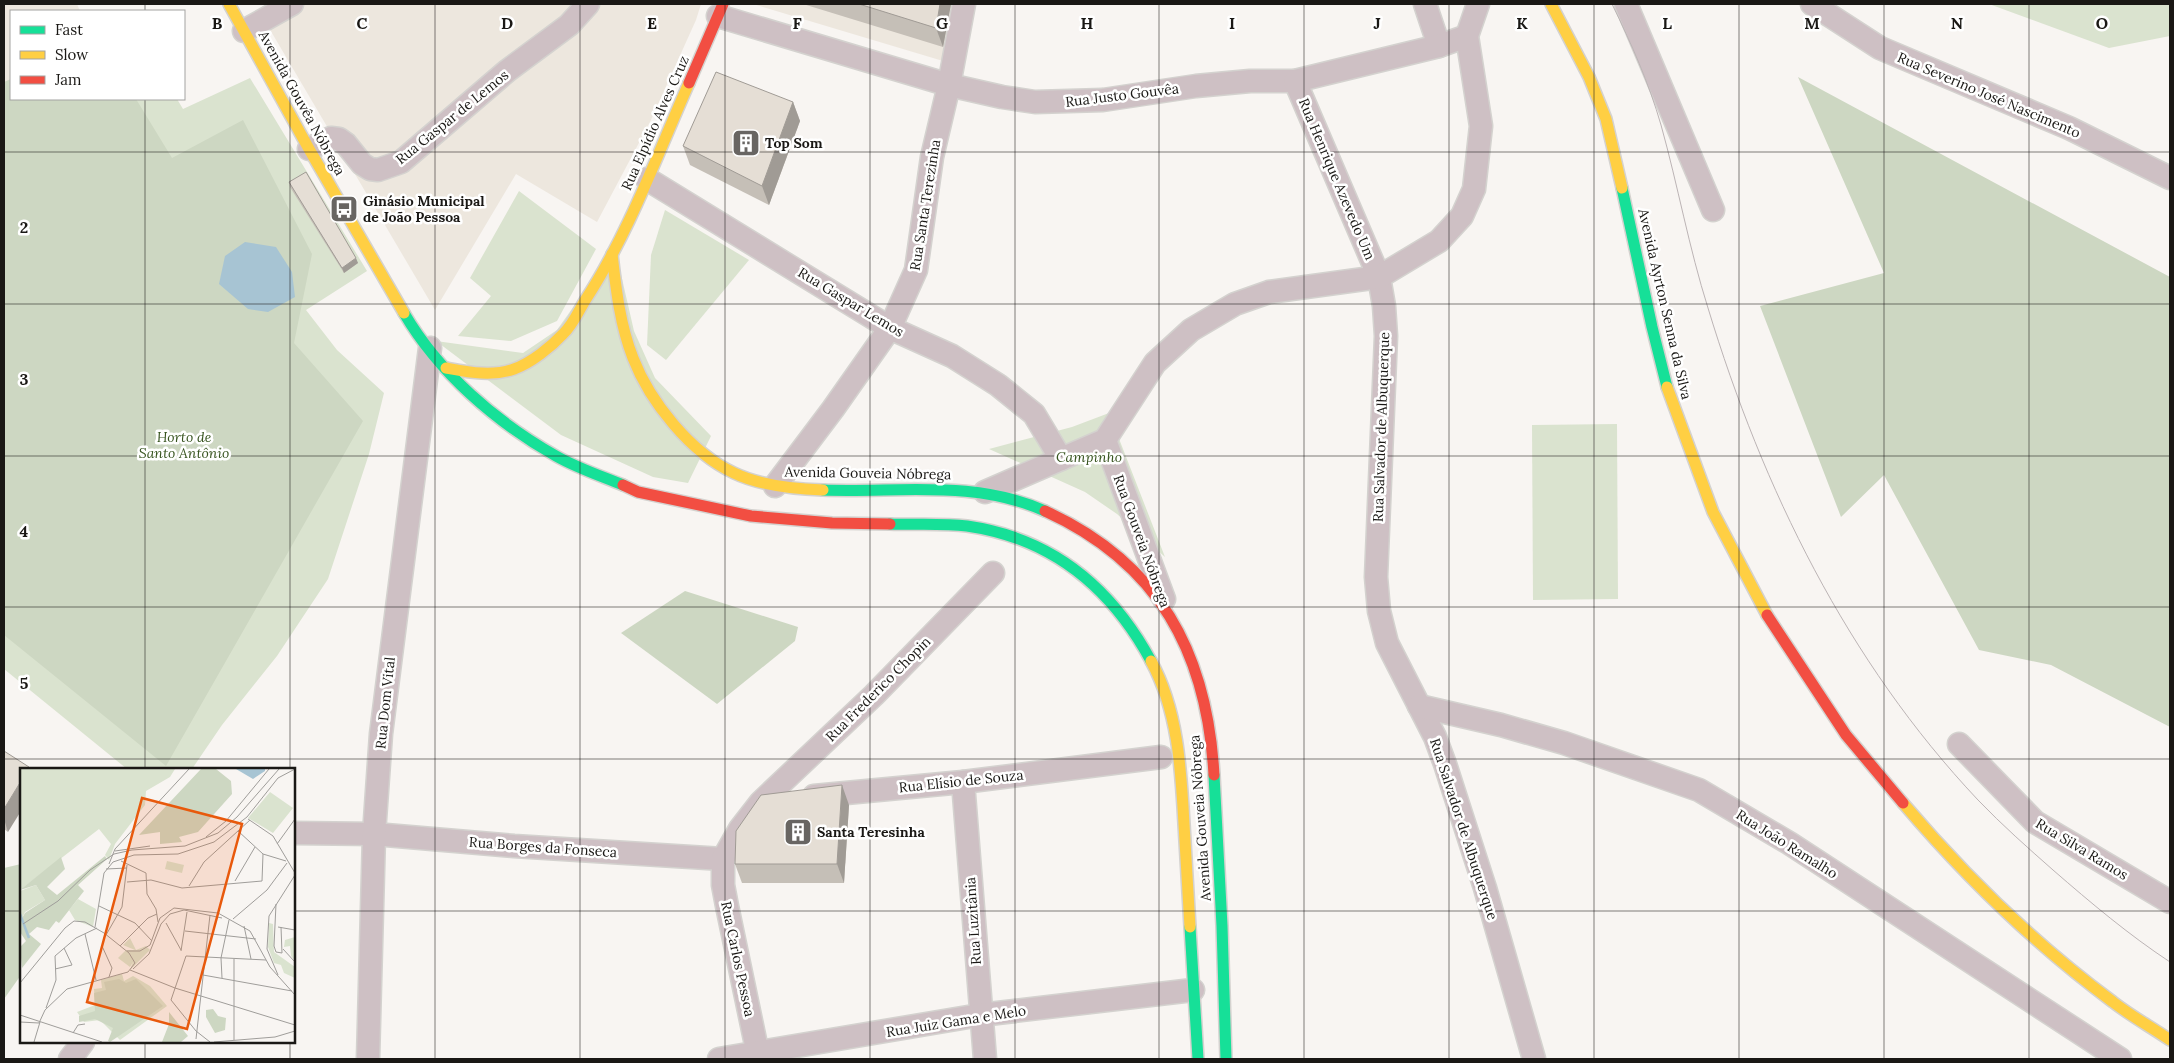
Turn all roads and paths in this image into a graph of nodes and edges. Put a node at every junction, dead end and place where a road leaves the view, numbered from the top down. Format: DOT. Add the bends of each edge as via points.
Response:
graph roads {
  1 [pos="229,4"];
  2 [pos="292,4"];
  3 [pos="588,4"];
  4 [pos="964,4"];
  5 [pos="1425,4"];
  6 [pos="1478,4"];
  7 [pos="1551,4"];
  8 [pos="1626,4"];
  9 [pos="1812,4"];
  10 [pos="721,10"];
  11 [pos="244,32"];
  12 [pos="1467,36"];
  13 [pos="1439,46"];
  14 [pos="1295,81"];
  15 [pos="949,85"];
  16 [pos="309,149"];
  17 [pos="2170,178"];
  18 [pos="647,179"];
  19 [pos="1713,210"];
  20 [pos="612,254"];
  21 [pos="1379,277"];
  22 [pos="890,328"];
  23 [pos="430,348"];
  24 [pos="446,368"];
  25 [pos="1105,440"];
  26 [pos="1061,459"];
  27 [pos="775,486"];
  28 [pos="985,492"];
  29 [pos="993,573"];
  30 [pos="1169,614"];
  31 [pos="1419,706"];
  32 [pos="1959,744"];
  33 [pos="1161,757"];
  34 [pos="963,782"];
  35 [pos="761,802"];
  36 [pos="295,833"];
  37 [pos="374,834"];
  38 [pos="723,859"];
  39 [pos="2170,902"];
  40 [pos="1193,990"];
  41 [pos="980,1015"];
  42 [pos="2170,1040"];
  43 [pos="82,1043"];
  44 [pos="2107,1056"];
  45 [pos="759,1057"];
  46 [pos="70,1059"];
  47 [pos="368,1059"];
  48 [pos="719,1059"];
  49 [pos="986,1059"];
  50 [pos="1198,1059"];
  51 [pos="1226,1059"];
  52 [pos="1534,1059"];
  1 -- 11 [label="street, Avenida Gouvêa Nóbrega"];
  2 -- 11 [label="street"];
  3 -- 16 [label="street, Rua Gaspar de Lemos" via="569,25 507,72 401,162 378,170 370,169 339,139 331,138"];
  4 -- 15 [label="street, Rua Santa Terezinha"];
  5 -- 13 [label="street"];
  6 -- 12 [label="street"];
  7 -- 42 [label="street, Avenida Ayrton Senna da Silva" via="1606,119 1670,398 1713,512 1771,622 1846,734 1929,833 2020,925 2113,1002"];
  8 -- 19 [label="street"];
  9 -- 17 [label="street, Rua Severino José Nascimento" via="1880,48 2069,128"];
  10 -- 15 [label="street, Rua Justo Gouvêa"];
  10 -- 18 [label="street, Rua Elpídio Alves Cruz"];
  11 -- 16 [label="street, Avenida Gouvêa Nóbrega"];
  12 -- 13 [label="street, Rua Justo Gouvêa"];
  12 -- 21 [label="street" via="1481,126 1474,189 1462,216 1440,241"];
  13 -- 14 [label="street, Rua Justo Gouvêa"];
  14 -- 15 [label="street, Rua Justo Gouvêa" via="1196,86 1072,102 1026,101"];
  14 -- 21 [label="street, Rua Henrique Azevedo Um"];
  15 -- 22 [label="street, Rua Santa Terezinha" via="932,157 916,270"];
  16 -- 23 [label="street, Avenida Gouvêa Nóbrega" via="399,305"];
  18 -- 20 [label="street, Rua Elpídio Alves Cruz"];
  18 -- 22 [label="street, Rua Gaspar Lemos"];
  20 -- 24 [label="street" via="564,334 534,358 514,370 495,373"];
  20 -- 27 [label="street, Avenida Gouveia Nóbrega" via="625,336 649,394 677,428 705,453 735,473"];
  21 -- 25 [label="street" via="1269,292 1235,304 1191,330 1155,363"];
  21 -- 31 [label="street, Rua Salvador de Albuquerque" via="1386,336 1376,577 1379,612 1386,643"];
  22 -- 26 [label="street, Rua Gaspar Lemos" via="952,356 998,385 1034,414"];
  22 -- 27 [label="street, Rua Santa Terezinha"];
  23 -- 24 [label="street, Avenida Gouvêa Nóbrega"];
  23 -- 37 [label="street, Rua Dom Vital" via="381,734"];
  24 -- 40 [label="street, Avenida Gouveia Nóbrega" via="513,430 558,457 638,492 750,516 832,523 966,526 1036,545 1071,566 1098,589 1130,625 1162,680 1181,773"];
  25 -- 26 [label="street"];
  25 -- 30 [label="street, Rua Gouveia Nóbrega"];
  26 -- 28 [label="street"];
  27 -- 28 [label="street, Avenida Gouveia Nóbrega" via="820,490"];
  28 -- 30 [label="street, Avenida Gouveia Nóbrega" via="1030,504 1075,524 1109,547 1141,578"];
  29 -- 35 [label="street, Rua Frederico Chopin" via="874,695"];
  30 -- 51 [label="street, Avenida Gouveia Nóbrega" via="1196,676 1212,743"];
  31 -- 44 [label="street, Rua João Ramalho" via="1572,746 1699,790 1789,843"];
  31 -- 52 [label="street, Rua Salvador de Albuquerque" via="1445,764"];
  32 -- 39 [label="street, Rua Silva Ramos" via="2035,822"];
  33 -- 34 [label="street, Rua Elísio de Souza"];
  34 -- 35 [label="street, Rua Elísio de Souza"];
  34 -- 41 [label="street, Rua Luzitânia"];
  35 -- 38 [label="street"];
  36 -- 37 [label="street, Rua Borges da Fonseca"];
  37 -- 38 [label="street, Rua Borges da Fonseca"];
  37 -- 47 [label="street, Rua Dom Vital"];
  38 -- 45 [label="street, Rua Carlos Pessoa" via="723,885"];
  40 -- 41 [label="street, Rua Juiz Gama e Melo"];
  40 -- 50 [label="street"];
  41 -- 45 [label="street, Rua Juiz Gama e Melo"];
  41 -- 49 [label="street, Rua Luzitânia"];
  43 -- 46 [label="street"];
  45 -- 48 [label="street, Rua Juiz Gama e Melo"];
}
